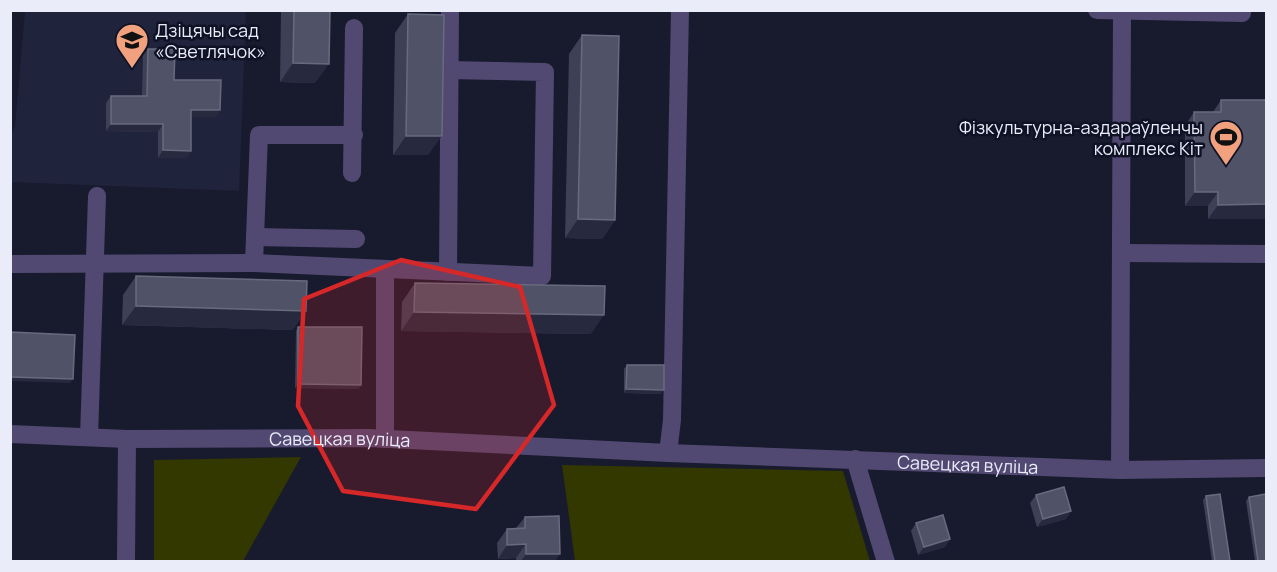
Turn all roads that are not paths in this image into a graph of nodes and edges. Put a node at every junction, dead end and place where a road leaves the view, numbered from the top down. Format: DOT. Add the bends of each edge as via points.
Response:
graph roads {
  1 [pos="450,10"];
  2 [pos="680,10"];
  3 [pos="1097,10"];
  4 [pos="1122,11"];
  5 [pos="1242,12"];
  6 [pos="354,28"];
  7 [pos="449,70"];
  8 [pos="354,135"];
  9 [pos="352,173"];
  10 [pos="97,196"];
  11 [pos="255,237"];
  12 [pos="356,239"];
  13 [pos="1122,253"];
  14 [pos="1266,254"];
  15 [pos="94,263"];
  16 [pos="10,264"];
  17 [pos="254,264"];
  18 [pos="385,270"];
  19 [pos="448,272"];
  20 [pos="10,434"];
  21 [pos="89,438"];
  22 [pos="127,439"];
  23 [pos="384,439"];
  24 [pos="668,453"];
  25 [pos="855,459"];
  26 [pos="1266,468"];
  27 [pos="1120,470"];
  28 [pos="126,561"];
  29 [pos="886,561"];
  1 -- 7 [label="street"];
  2 -- 24 [label="street" via="672,420"];
  3 -- 4 [label="street"];
  4 -- 5 [label="street"];
  4 -- 13 [label="street"];
  6 -- 8 [label="street"];
  7 -- 19 [label="street"];
  7 -- 19 [label="street" via="544,72 542,276"];
  8 -- 9 [label="street"];
  8 -- 11 [label="street" via="259,135"];
  10 -- 15 [label="street"];
  11 -- 12 [label="street"];
  11 -- 17 [label="street"];
  13 -- 14 [label="street"];
  13 -- 27 [label="street"];
  15 -- 16 [label="street"];
  15 -- 17 [label="street"];
  15 -- 21 [label="street"];
  17 -- 18 [label="street"];
  18 -- 19 [label="street"];
  18 -- 23 [label="street"];
  20 -- 21 [label="street, Савецкая вуліца"];
  21 -- 22 [label="street, Савецкая вуліца"];
  22 -- 23 [label="street, Савецкая вуліца"];
  22 -- 28 [label="street"];
  23 -- 24 [label="street, Савецкая вуліца"];
  24 -- 25 [label="street, Савецкая вуліца"];
  25 -- 27 [label="street, Савецкая вуліца"];
  25 -- 29 [label="street"];
  26 -- 27 [label="street, Савецкая вуліца"];
}
